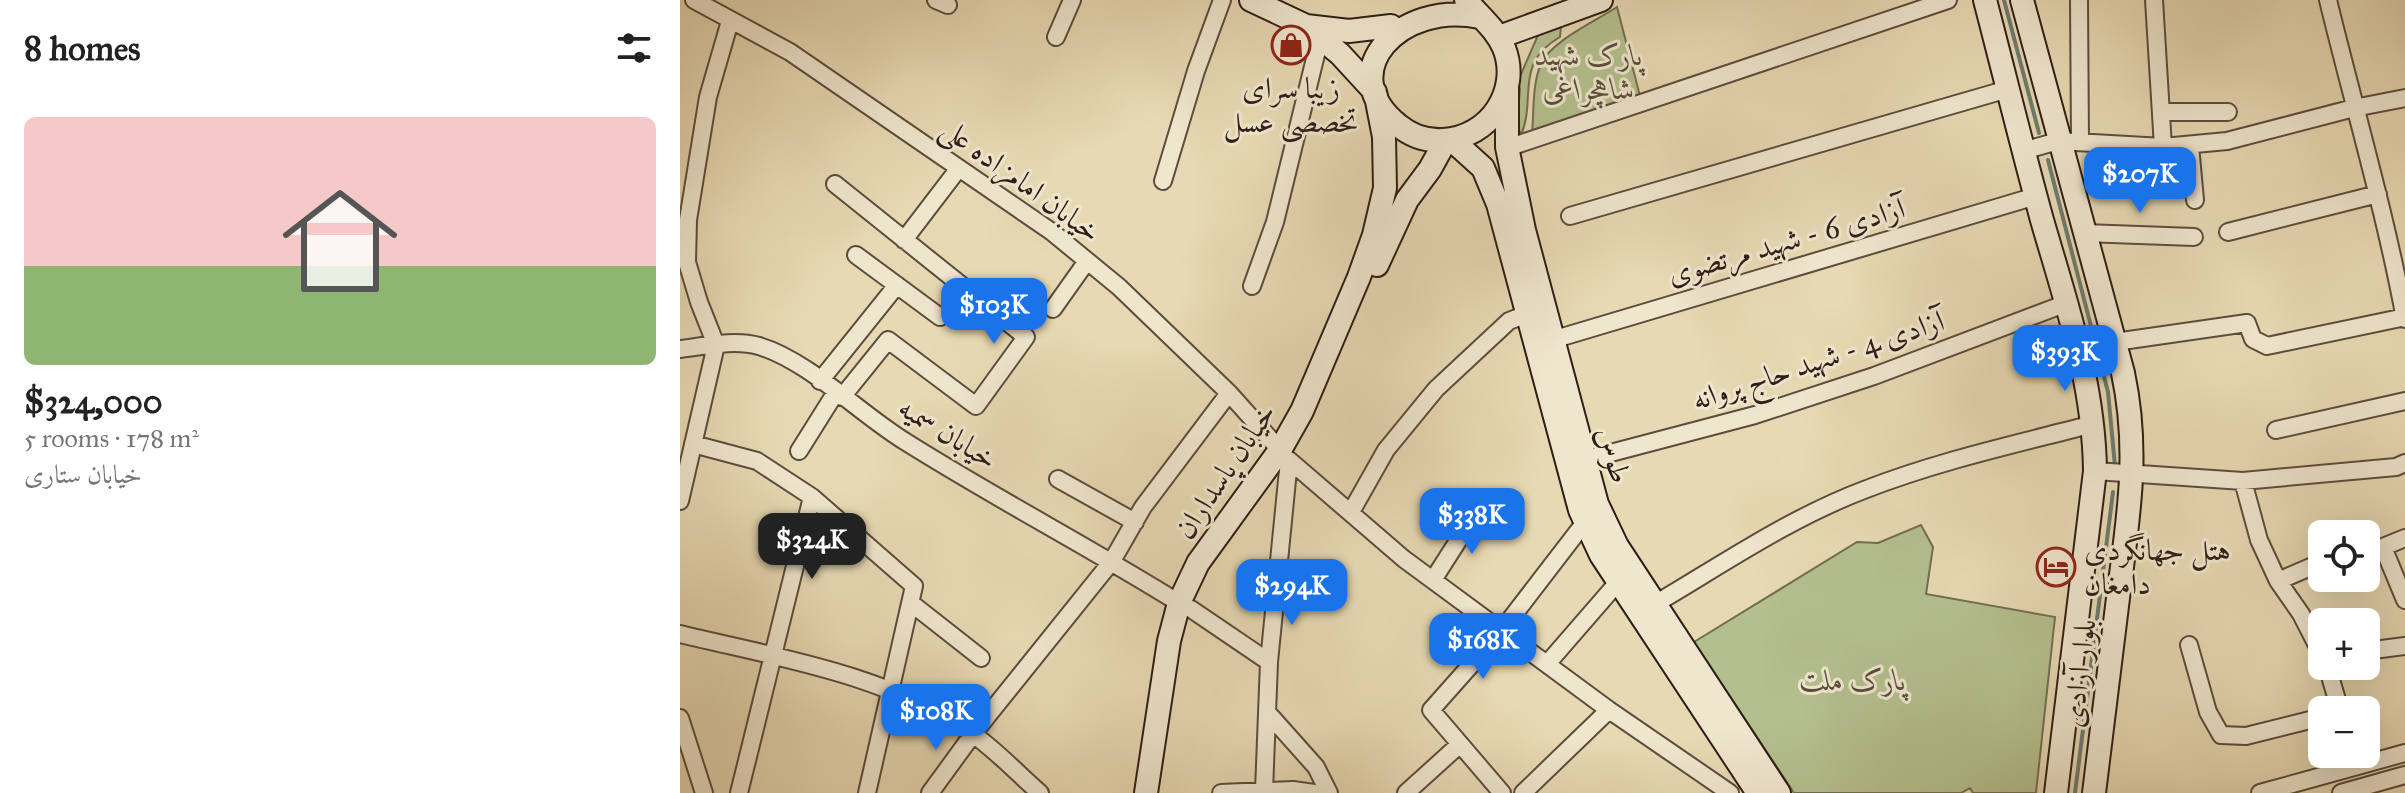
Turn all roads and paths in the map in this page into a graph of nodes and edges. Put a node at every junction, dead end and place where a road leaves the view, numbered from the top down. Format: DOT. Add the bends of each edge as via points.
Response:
graph roads {
  1 [pos="1072,0"];
  2 [pos="1222,0"];
  3 [pos="1251,0"];
  4 [pos="1601,0"];
  5 [pos="1948,0"];
  6 [pos="1985,0"];
  7 [pos="2022,0"];
  8 [pos="2079,0"];
  9 [pos="2154,0"];
  10 [pos="2328,0"];
  11 [pos="698,1"];
  12 [pos="1473,9"];
  13 [pos="1395,20"];
  14 [pos="730,21"];
  15 [pos="1313,32"];
  16 [pos="1056,37"];
  17 [pos="1499,37"];
  18 [pos="1507,88"];
  19 [pos="2008,89"];
  20 [pos="1376,94"];
  21 [pos="2405,98"];
  22 [pos="2354,108"];
  23 [pos="2161,112"];
  24 [pos="2228,112"];
  25 [pos="1449,140"];
  26 [pos="2069,141"];
  27 [pos="1516,145"];
  28 [pos="2190,146"];
  29 [pos="2163,147"];
  30 [pos="2023,151"];
  31 [pos="959,168"];
  32 [pos="1163,181"];
  33 [pos="835,184"];
  34 [pos="2378,194"];
  35 [pos="2036,196"];
  36 [pos="2195,200"];
  37 [pos="1570,216"];
  38 [pos="2405,221"];
  39 [pos="2386,223"];
  40 [pos="2228,232"];
  41 [pos="2084,233"];
  42 [pos="2194,237"];
  43 [pos="904,240"];
  44 [pos="856,255"];
  45 [pos="1087,261"];
  46 [pos="897,285"];
  47 [pos="1252,286"];
  48 [pos="2067,303"];
  49 [pos="1053,309"];
  50 [pos="1527,314"];
  51 [pos="940,317"];
  52 [pos="2405,318"];
  53 [pos="1552,340"];
  54 [pos="2115,342"];
  55 [pos="716,345"];
  56 [pos="680,349"];
  57 [pos="820,381"];
  58 [pos="1229,393"];
  59 [pos="839,394"];
  60 [pos="2405,401"];
  61 [pos="2093,424"];
  62 [pos="2276,430"];
  63 [pos="693,444"];
  64 [pos="799,451"];
  65 [pos="1284,455"];
  66 [pos="1584,460"];
  67 [pos="2405,463"];
  68 [pos="2095,471"];
  69 [pos="2133,475"];
  70 [pos="1058,479"];
  71 [pos="2243,481"];
  72 [pos="812,497"];
  73 [pos="680,501"];
  74 [pos="1477,511"];
  75 [pos="1351,512"];
  76 [pos="1135,522"];
  77 [pos="1585,522"];
  78 [pos="2405,538"];
  79 [pos="1112,561"];
  80 [pos="2308,568"];
  81 [pos="1433,580"];
  82 [pos="1619,581"];
  83 [pos="2278,581"];
  84 [pos="2405,600"];
  85 [pos="911,603"];
  86 [pos="1655,604"];
  87 [pos="1185,606"];
  88 [pos="2308,628"];
  89 [pos="1502,630"];
  90 [pos="680,634"];
  91 [pos="2189,645"];
  92 [pos="2405,646"];
  93 [pos="2380,648"];
  94 [pos="772,656"];
  95 [pos="981,658"];
  96 [pos="1269,662"];
  97 [pos="1547,664"];
  98 [pos="892,689"];
  99 [pos="1609,710"];
  100 [pos="1267,712"];
  101 [pos="680,718"];
  102 [pos="2308,720"];
  103 [pos="973,734"];
  104 [pos="1459,745"];
  105 [pos="2405,753"];
  106 [pos="2380,756"];
  107 [pos="2332,768"];
  108 [pos="2357,768"];
  109 [pos="2405,775"];
  110 [pos="2364,790"];
  111 [pos="1264,791"];
  112 [pos="1754,792"];
  113 [pos="704,793"];
  114 [pos="739,793"];
  115 [pos="867,793"];
  116 [pos="930,793"];
  117 [pos="1040,793"];
  118 [pos="1146,793"];
  119 [pos="1158,793"];
  120 [pos="1221,793"];
  121 [pos="1314,793"];
  122 [pos="1329,793"];
  123 [pos="1406,793"];
  124 [pos="1502,793"];
  125 [pos="1523,793"];
  126 [pos="1730,793"];
  127 [pos="1779,793"];
  128 [pos="2056,793"];
  129 [pos="2094,793"];
  130 [pos="2260,793"];
  131 [pos="2341,793"];
  1 -- 16 [label="street"];
  2 -- 32 [label="street"];
  3 -- 15 [label="street"];
  4 -- 17 [label="street"];
  5 -- 27 [label="street"];
  6 -- 19 [label="street, بلوار آزادی"];
  7 -- 26 [label="street, بلوار آزادی"];
  8 -- 26 [label="street"];
  9 -- 23 [label="street"];
  10 -- 22 [label="street"];
  11 -- 14 [label="street, خیابان امامزاده علی"];
  12 -- 13 [label="street" via="1442,5"];
  12 -- 17 [label="street"];
  13 -- 15 [label="street" via="1349,31"];
  13 -- 20 [label="street" via="1374,58"];
  14 -- 31 [label="street, خیابان امامزاده علی" via="790,52"];
  14 -- 55 [label="street" via="708,97 688,220 687,262"];
  15 -- 20 [label="street"];
  15 -- 47 [label="street" via="1275,222"];
  17 -- 18 [label="street" via="1508,61"];
  18 -- 25 [label="street" via="1487,122"];
  18 -- 53 [label="street, طوس" via="1507,147"];
  19 -- 30 [label="street, بلوار آزادی"];
  19 -- 37 [label="street"];
  20 -- 25 [label="street" via="1401,128 1425,139"];
  20 -- 65 [label="street, خیابان پاسداران" via="1385,188 1374,235"];
  21 -- 22 [label="street"];
  22 -- 28 [label="street"];
  22 -- 34 [label="street"];
  23 -- 24 [label="street"];
  23 -- 29 [label="street"];
  25 -- 50 [label="street, طوس" via="1483,168"];
  25 -- 65 [label="street, خیابان پاسداران" via="1407,200 1317,409"];
  26 -- 29 [label="street"];
  26 -- 30 [label="street"];
  26 -- 41 [label="street, بلوار آزادی"];
  28 -- 29 [label="street"];
  28 -- 36 [label="street"];
  30 -- 35 [label="street, بلوار آزادی"];
  31 -- 43 [label="street"];
  31 -- 45 [label="street, خیابان امامزاده علی"];
  33 -- 43 [label="street"];
  34 -- 39 [label="street"];
  34 -- 40 [label="street"];
  35 -- 48 [label="street, بلوار آزادی"];
  35 -- 53 [label="street, آزادی 6 - شهید مرتضوی"];
  38 -- 39 [label="street"];
  39 -- 52 [label="street"];
  41 -- 42 [label="street"];
  41 -- 54 [label="street, بلوار آزادی"];
  43 -- 59 [label="street" via="1026,337 976,406 888,340"];
  44 -- 46 [label="street"];
  45 -- 49 [label="street"];
  45 -- 58 [label="street, خیابان امامزاده علی"];
  46 -- 51 [label="street"];
  46 -- 57 [label="street"];
  48 -- 61 [label="street, بلوار آزادی"];
  48 -- 66 [label="street, آزادی 4 - شهید حاج پروانه" via="1785,405"];
  50 -- 75 [label="street" via="1509,321 1436,389 1386,450"];
  50 -- 77 [label="street, طوس"];
  52 -- 54 [label="street" via="2267,346 2253,339 2247,323"];
  53 -- 66 [label="street, طوس"];
  54 -- 69 [label="street, بلوار آزادی" via="2130,405"];
  55 -- 56 [label="street, خیابان سمیه"];
  55 -- 57 [label="street, خیابان سمیه" via="758,346"];
  55 -- 63 [label="street"];
  57 -- 59 [label="street, خیابان سمیه"];
  58 -- 65 [label="street, خیابان امامزاده علی"];
  58 -- 76 [label="street"];
  59 -- 64 [label="street"];
  59 -- 79 [label="street, خیابان سمیه" via="904,441"];
  60 -- 62 [label="street"];
  61 -- 68 [label="street, بلوار آزادی"];
  61 -- 86 [label="street" via="1863,490 1786,526"];
  63 -- 72 [label="street" via="757,461"];
  63 -- 73 [label="street"];
  65 -- 75 [label="street, خیابان امامزاده علی"];
  65 -- 87 [label="street, خیابان پاسداران"];
  65 -- 96 [label="street"];
  66 -- 86 [label="street, طوس" via="1617,546"];
  67 -- 71 [label="street"];
  68 -- 69 [label="street"];
  68 -- 128 [label="street, بلوار آزادی"];
  69 -- 71 [label="street"];
  69 -- 129 [label="street, بلوار آزادی"];
  70 -- 76 [label="street"];
  71 -- 83 [label="street" via="2259,540"];
  72 -- 85 [label="street" via="914,586"];
  72 -- 94 [label="street"];
  74 -- 81 [label="street"];
  75 -- 81 [label="street, خیابان امامزاده علی"];
  76 -- 79 [label="street"];
  77 -- 82 [label="street, طوس"];
  77 -- 89 [label="street"];
  78 -- 84 [label="street" via="2383,547"];
  79 -- 87 [label="street, خیابان سمیه"];
  79 -- 103 [label="street"];
  80 -- 83 [label="street"];
  81 -- 89 [label="street, خیابان امامزاده علی"];
  82 -- 97 [label="street"];
  82 -- 112 [label="street, طوس"];
  83 -- 88 [label="street"];
  85 -- 95 [label="street"];
  85 -- 98 [label="street"];
  86 -- 127 [label="street, طوس"];
  87 -- 96 [label="street, خیابان سمیه"];
  87 -- 118 [label="street, خیابان پاسداران" via="1169,641"];
  87 -- 119 [label="street, خیابان پاسداران"];
  89 -- 97 [label="street, خیابان امامزاده علی"];
  89 -- 104 [label="street" via="1431,710"];
  90 -- 94 [label="street"];
  91 -- 102 [label="street" via="2208,712 2221,735 2246,736"];
  92 -- 93 [label="street"];
  94 -- 98 [label="street"];
  94 -- 114 [label="street"];
  96 -- 100 [label="street"];
  97 -- 99 [label="street, خیابان امامزاده علی"];
  98 -- 103 [label="street"];
  98 -- 115 [label="street"];
  99 -- 125 [label="street"];
  99 -- 126 [label="street, خیابان امامزاده علی"];
  100 -- 111 [label="street"];
  100 -- 122 [label="street" via="1316,767"];
  101 -- 113 [label="street"];
  103 -- 116 [label="street"];
  103 -- 117 [label="street"];
  104 -- 123 [label="street"];
  104 -- 124 [label="street"];
  105 -- 106 [label="street"];
  107 -- 130 [label="street"];
  108 -- 110 [label="street"];
  109 -- 110 [label="street"];
  110 -- 131 [label="street"];
  111 -- 120 [label="street"];
  111 -- 121 [label="street"];
}
